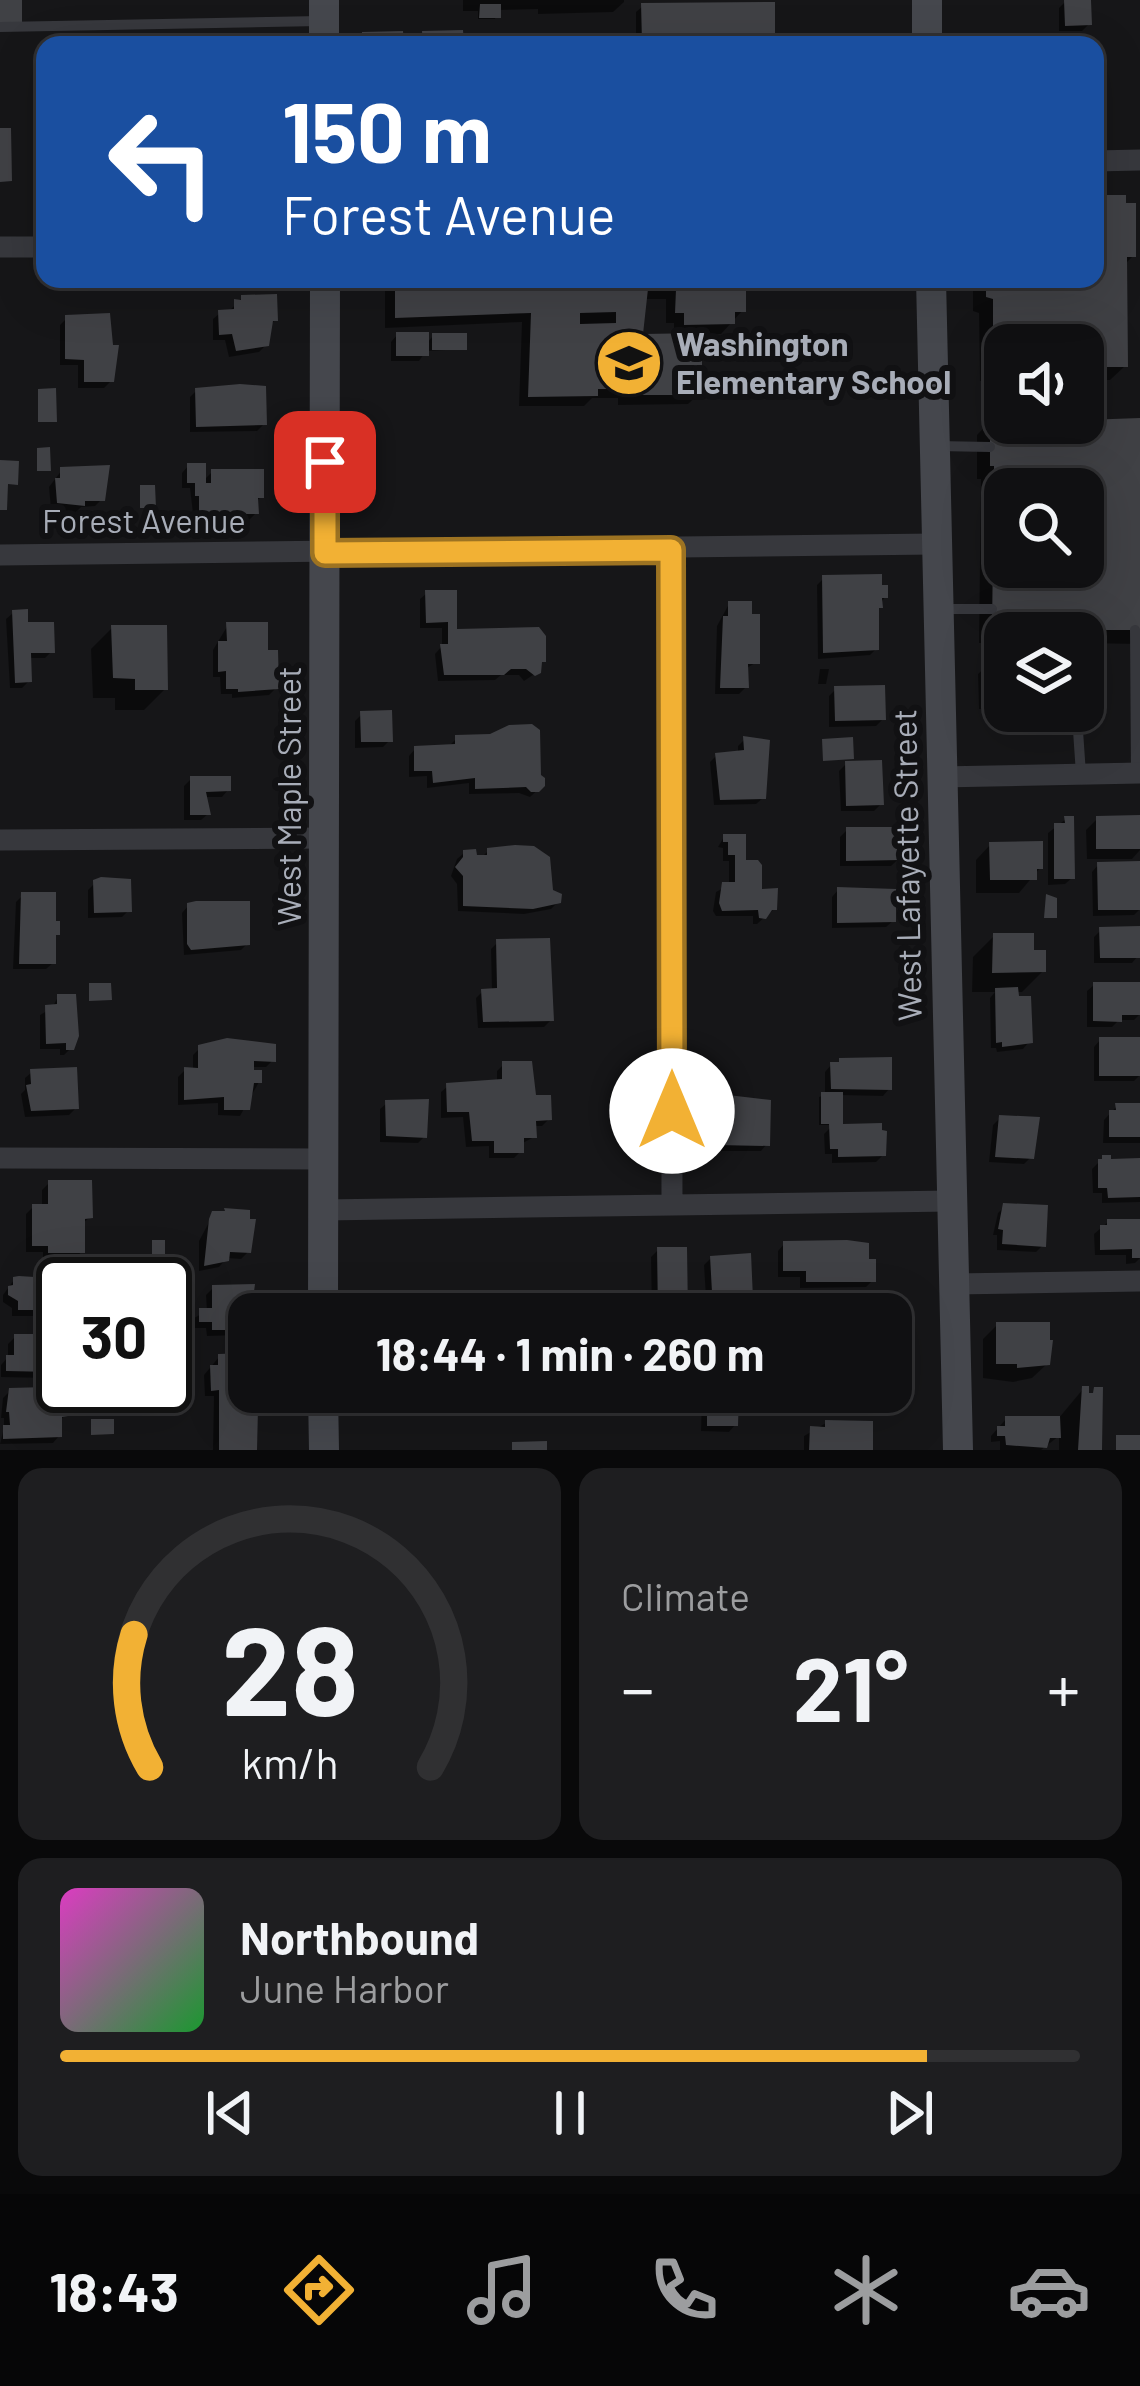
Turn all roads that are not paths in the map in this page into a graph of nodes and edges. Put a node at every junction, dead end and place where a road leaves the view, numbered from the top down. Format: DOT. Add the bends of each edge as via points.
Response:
graph roads {
  1 [pos="927,0"];
  2 [pos="324,22"];
  3 [pos="0,27"];
  4 [pos="927,36"];
  5 [pos="1140,160"];
  6 [pos="1104,161"];
  7 [pos="0,247"];
  8 [pos="36,247"];
  9 [pos="325,288"];
  10 [pos="931,288"];
  11 [pos="934,446"];
  12 [pos="990,447"];
  13 [pos="936,544"];
  14 [pos="671,550"];
  15 [pos="325,553"];
  16 [pos="0,555"];
  17 [pos="937,609"];
  18 [pos="992,609"];
  19 [pos="1135,630"];
  20 [pos="1078,732"];
  21 [pos="1138,773"];
  22 [pos="1082,774"];
  23 [pos="940,777"];
  24 [pos="325,838"];
  25 [pos="0,840"];
  26 [pos="0,1158"];
  27 [pos="323,1159"];
  28 [pos="952,1202"];
  29 [pos="672,1204"];
  30 [pos="323,1210"];
  31 [pos="1140,1281"];
  32 [pos="953,1284"];
  33 [pos="323,1293"];
  34 [pos="323,1413"];
  35 [pos="324,1450"];
  36 [pos="958,1450"];
  1 -- 4 [label="street"];
  2 -- 3 [label="lane"];
  5 -- 6 [label="street"];
  7 -- 8 [label="street"];
  9 -- 15 [label="street, West Maple Street"];
  10 -- 11 [label="street, West Lafayette Street"];
  11 -- 12 [label="lane"];
  11 -- 13 [label="street, West Lafayette Street"];
  13 -- 14 [label="street, Forest Avenue"];
  13 -- 17 [label="street, West Lafayette Street"];
  14 -- 15 [label="street, Forest Avenue"];
  14 -- 29 [label="street"];
  15 -- 16 [label="street, Forest Avenue"];
  15 -- 24 [label="street, West Maple Street"];
  17 -- 18 [label="lane"];
  17 -- 23 [label="street, West Lafayette Street"];
  19 -- 21 [label="lane"];
  20 -- 22 [label="lane"];
  21 -- 22 [label="street"];
  22 -- 23 [label="street"];
  23 -- 28 [label="street, West Lafayette Street"];
  24 -- 25 [label="street"];
  24 -- 27 [label="street, West Maple Street"];
  26 -- 27 [label="street"];
  27 -- 30 [label="street, West Maple Street"];
  28 -- 29 [label="street"];
  28 -- 32 [label="street, West Lafayette Street"];
  29 -- 30 [label="street"];
  30 -- 33 [label="street, West Maple Street"];
  31 -- 32 [label="street"];
  32 -- 36 [label="street, West Lafayette Street"];
  34 -- 35 [label="street"];
}
